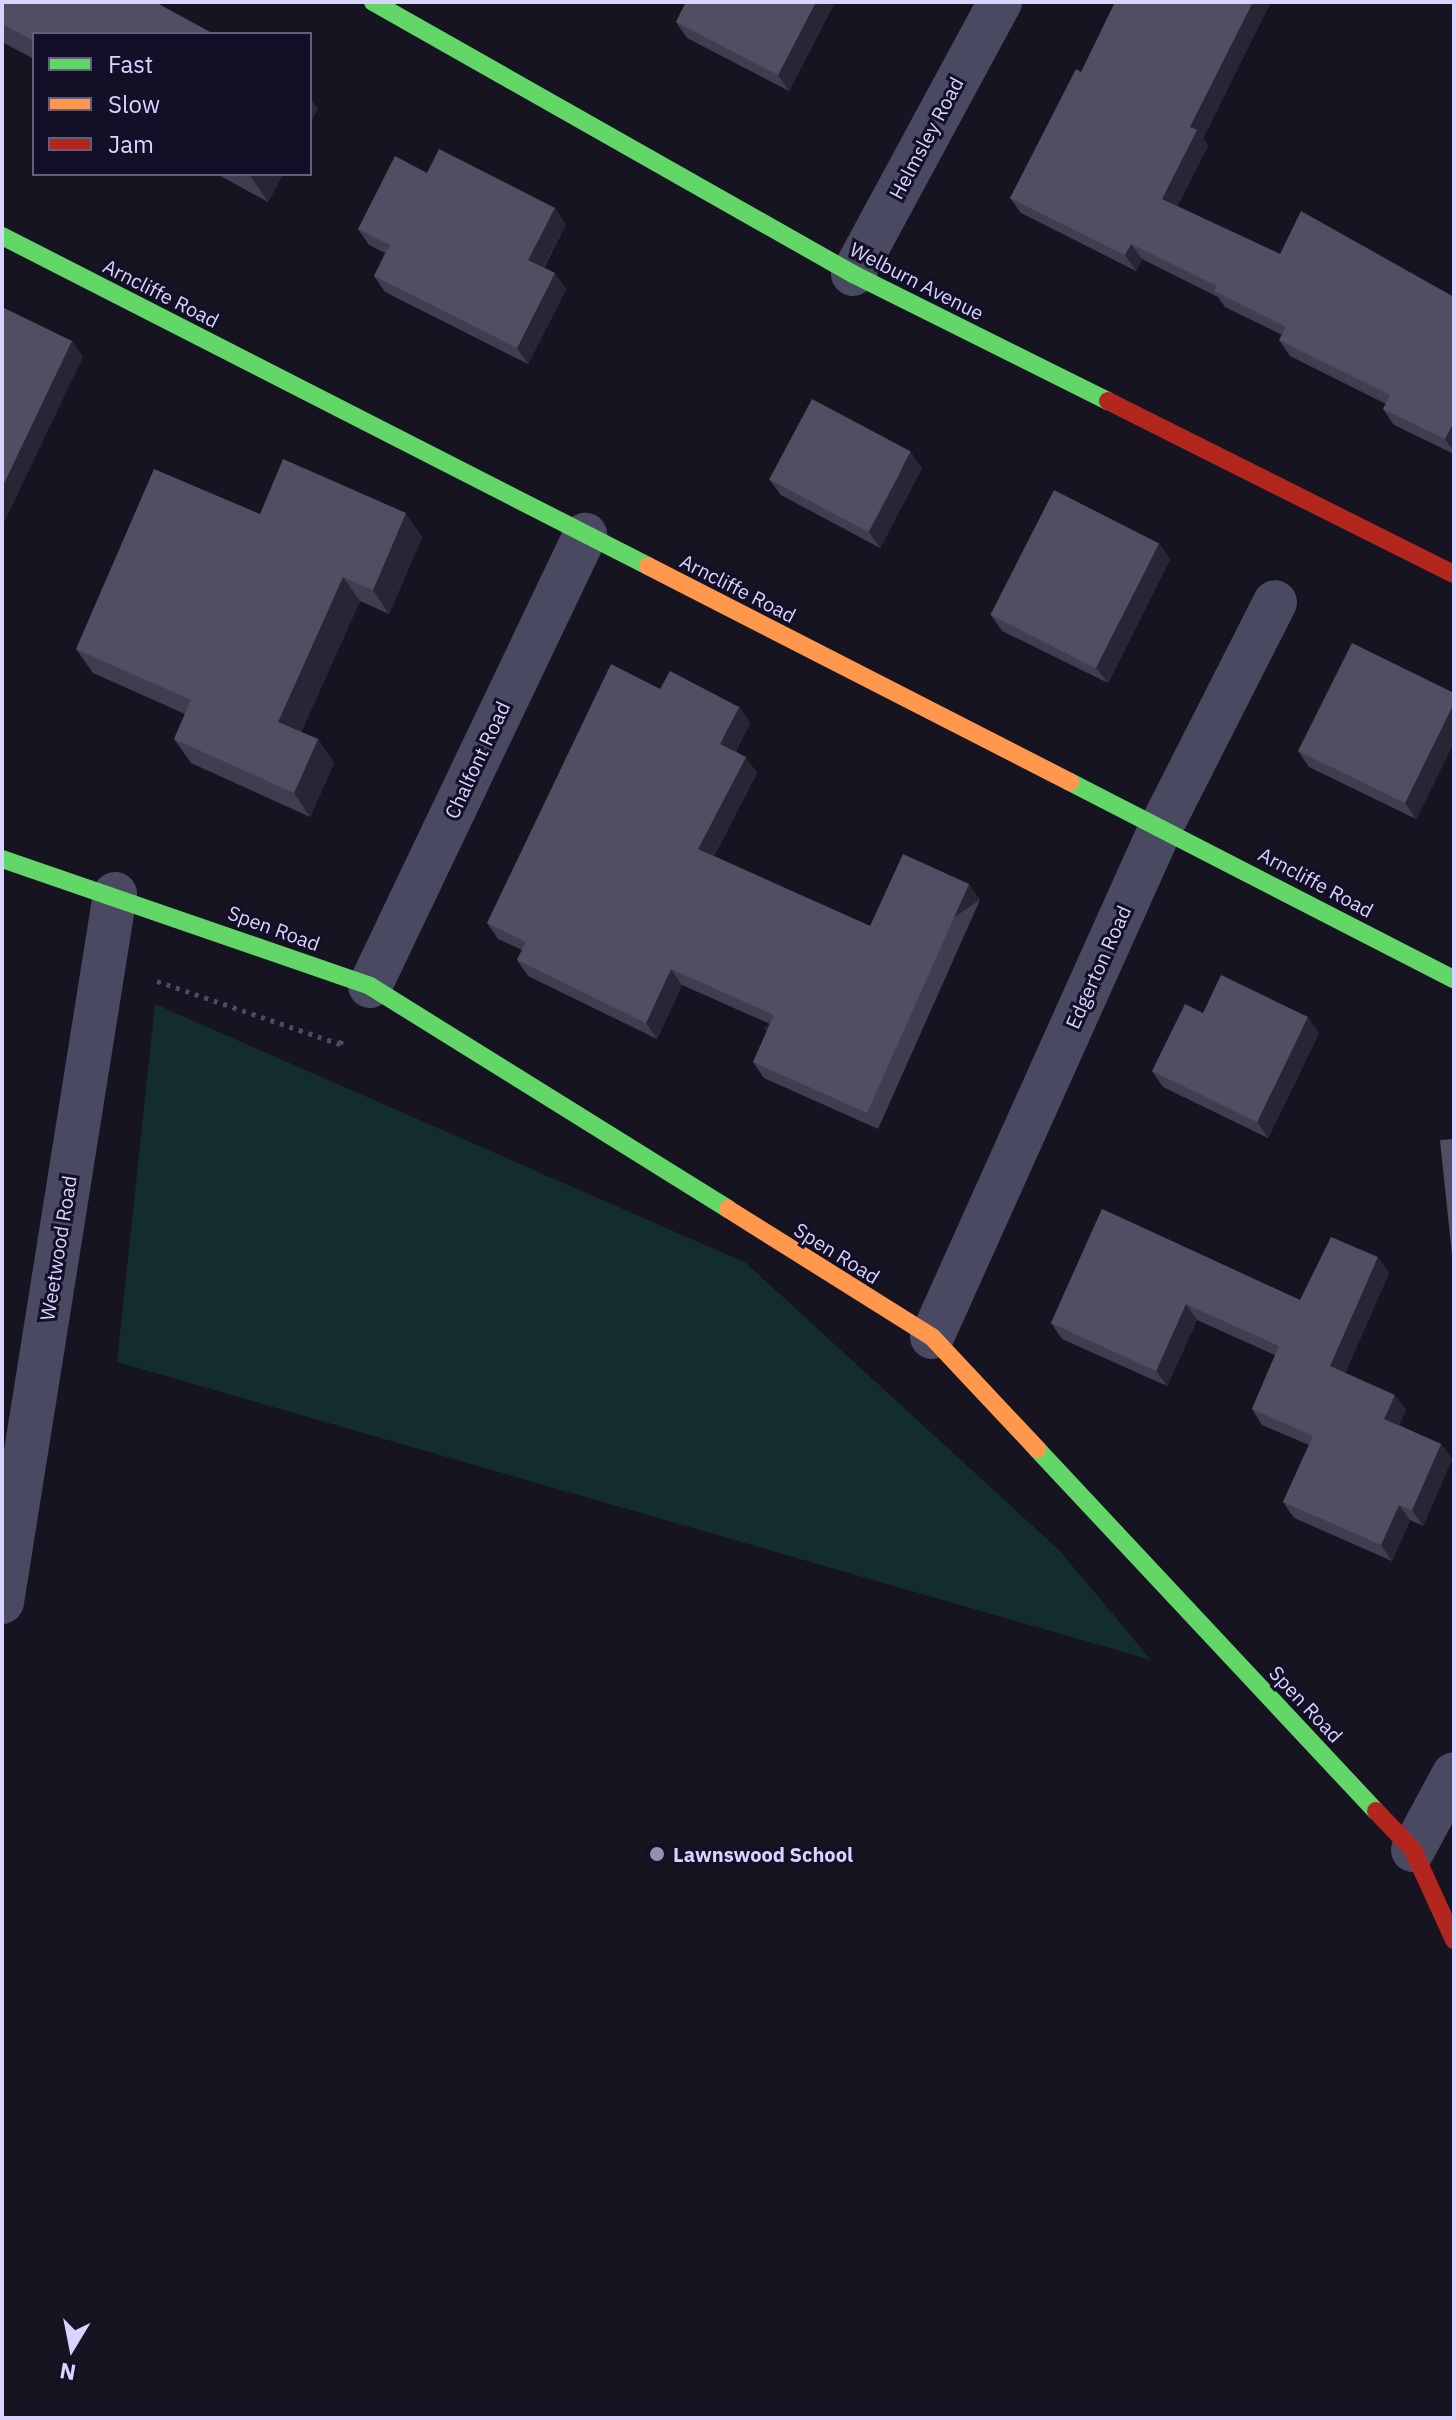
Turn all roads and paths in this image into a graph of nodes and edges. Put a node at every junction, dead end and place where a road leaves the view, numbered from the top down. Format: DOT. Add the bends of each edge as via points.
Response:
graph roads {
  1 [pos="373,2"];
  2 [pos="1000,2"];
  3 [pos="2,236"];
  4 [pos="853,274"];
  5 [pos="585,535"];
  6 [pos="1454,574"];
  7 [pos="1275,602"];
  8 [pos="1161,827"];
  9 [pos="2,859"];
  10 [pos="115,894"];
  11 [pos="1454,979"];
  12 [pos="370,986"];
  13 [pos="932,1337"];
  14 [pos="4,1575"];
  15 [pos="1452,1778"];
  16 [pos="1430,1869"];
  17 [pos="1454,1940"];
  1 -- 4 [label="street, Welburn Avenue"];
  2 -- 4 [label="street, Helmsley Road"];
  3 -- 5 [label="street, Arncliffe Road"];
  4 -- 6 [label="street, Welburn Avenue"];
  5 -- 8 [label="street, Arncliffe Road"];
  5 -- 12 [label="street, Chalfont Road"];
  7 -- 8 [label="street, Edgerton Road"];
  8 -- 11 [label="street, Arncliffe Road"];
  8 -- 13 [label="street, Edgerton Road"];
  9 -- 10 [label="street, Spen Road"];
  10 -- 12 [label="street, Spen Road"];
  10 -- 14 [label="street, Weetwood Road"];
  12 -- 13 [label="street, Spen Road"];
  13 -- 16 [label="street, Spen Road"];
  15 -- 16 [label="street"];
  16 -- 17 [label="street, Spen Road"];
}
